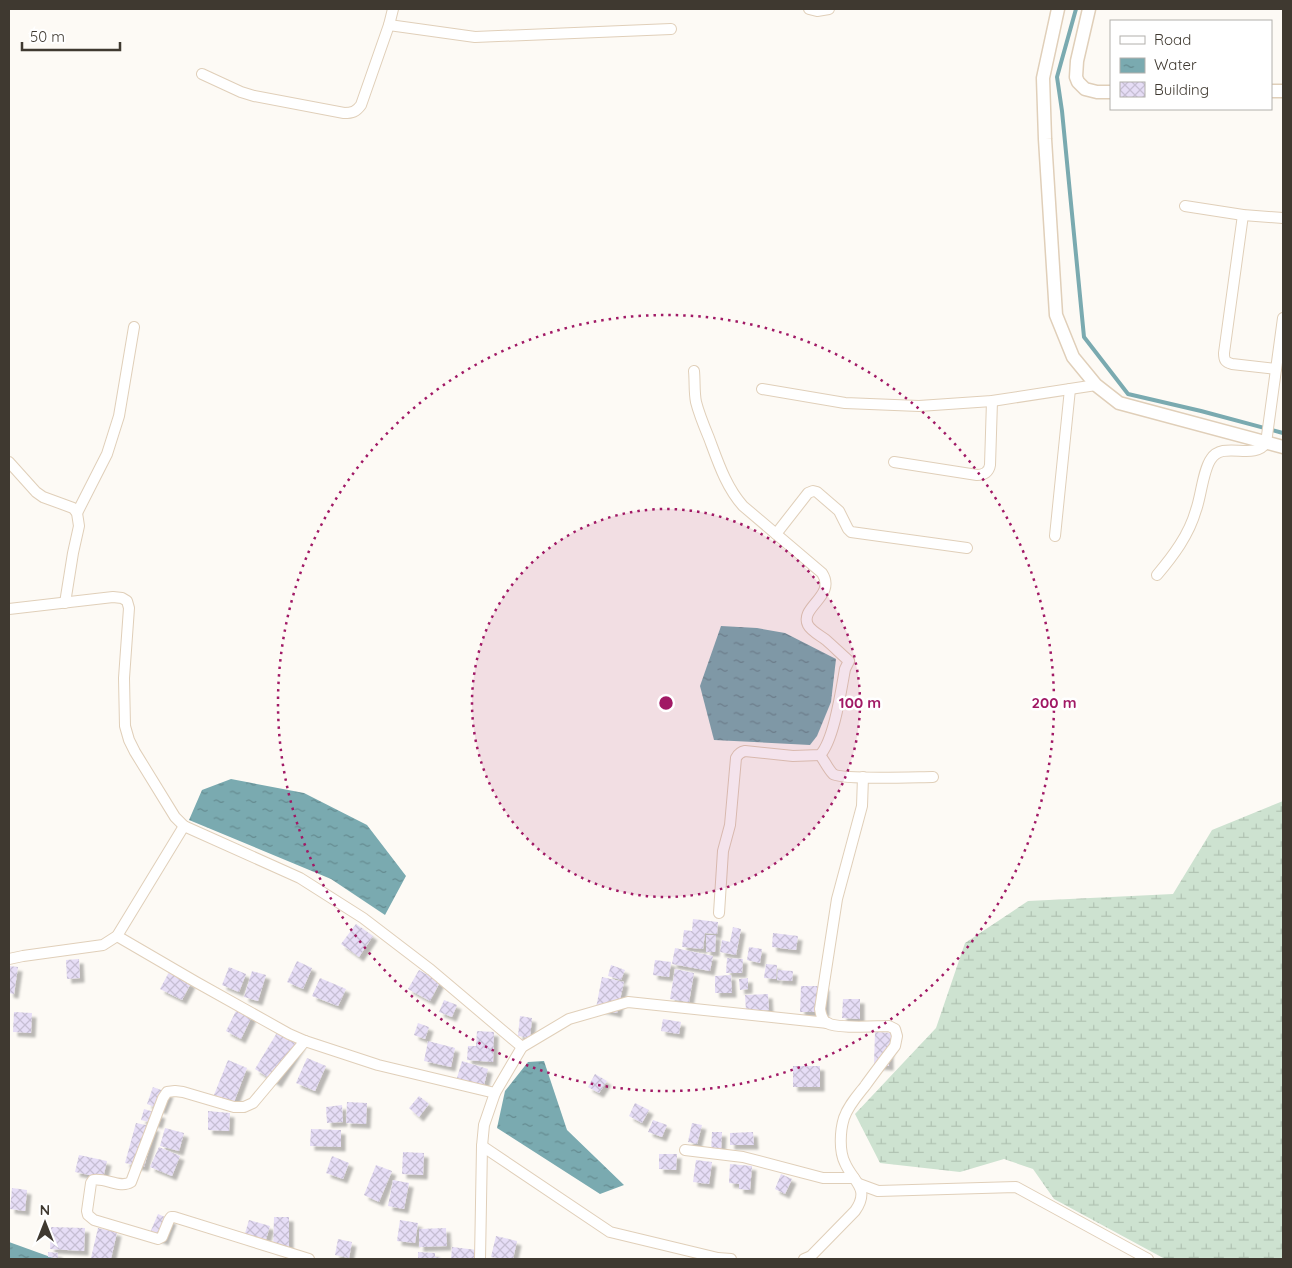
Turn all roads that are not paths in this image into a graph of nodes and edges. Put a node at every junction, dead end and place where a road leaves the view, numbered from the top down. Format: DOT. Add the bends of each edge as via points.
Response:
graph roads {
  1 [pos="393,9"];
  2 [pos="809,9"];
  3 [pos="829,9"];
  4 [pos="1058,9"];
  5 [pos="1089,9"];
  6 [pos="389,25"];
  7 [pos="671,29"];
  8 [pos="202,74"];
  9 [pos="1110,92"];
  10 [pos="1186,206"];
  11 [pos="1243,215"];
  12 [pos="1283,218"];
  13 [pos="1283,318"];
  14 [pos="134,327"];
  15 [pos="1276,369"];
  16 [pos="694,371"];
  17 [pos="1096,385"];
  18 [pos="762,389"];
  19 [pos="1070,389"];
  20 [pos="992,401"];
  21 [pos="1267,440"];
  22 [pos="1283,447"];
  23 [pos="9,462"];
  24 [pos="894,462"];
  25 [pos="77,513"];
  26 [pos="776,534"];
  27 [pos="1055,536"];
  28 [pos="967,548"];
  29 [pos="1157,575"];
  30 [pos="65,603"];
  31 [pos="9,609"];
  32 [pos="820,755"];
  33 [pos="933,777"];
  34 [pos="863,778"];
  35 [pos="184,826"];
  36 [pos="719,913"];
  37 [pos="117,936"];
  38 [pos="9,959"];
  39 [pos="828,1023"];
  40 [pos="305,1041"];
  41 [pos="522,1047"];
  42 [pos="495,1093"];
  43 [pos="482,1146"];
  44 [pos="685,1150"];
  45 [pos="856,1181"];
  46 [pos="309,1259"];
  47 [pos="480,1259"];
  48 [pos="731,1259"];
  49 [pos="804,1259"];
  50 [pos="1148,1259"];
  1 -- 6 [label="street"];
  2 -- 3 [label="street"];
  4 -- 17 [label="street" via="1043,78 1056,315 1073,357"];
  5 -- 9 [label="street" via="1076,76 1085,89"];
  6 -- 7 [label="street" via="475,37"];
  6 -- 8 [label="street" via="361,105 352,113 254,96"];
  10 -- 11 [label="street"];
  11 -- 12 [label="street"];
  11 -- 15 [label="street" via="1224,360 1232,364"];
  13 -- 15 [label="street"];
  14 -- 25 [label="street" via="119,416 107,454"];
  15 -- 21 [label="street"];
  16 -- 26 [label="street" via="696,401 728,486 743,506"];
  17 -- 19 [label="street"];
  17 -- 21 [label="street" via="1119,403"];
  18 -- 20 [label="street" via="844,403 919,406"];
  19 -- 20 [label="street"];
  19 -- 27 [label="street"];
  20 -- 24 [label="street" via="990,468 985,474"];
  21 -- 22 [label="street"];
  21 -- 29 [label="street" via="1255,451 1232,450 1212,457 1188,531"];
  23 -- 25 [label="street" via="36,492 73,508"];
  25 -- 30 [label="street" via="79,526"];
  26 -- 28 [label="street" via="804,497 813,491 839,511 851,532"];
  26 -- 32 [label="street" via="826,579 825,590 808,613 807,623 849,662 832,730"];
  30 -- 31 [label="street"];
  30 -- 35 [label="street" via="113,598 127,601 125,726 135,752 175,817"];
  32 -- 34 [label="street" via="834,774"];
  32 -- 36 [label="street" via="745,751 736,758 730,825 723,851"];
  33 -- 34 [label="street"];
  34 -- 39 [label="street" via="862,806 838,899 820,1009 822,1019"];
  35 -- 37 [label="street"];
  35 -- 41 [label="street" via="300,878 363,918 432,970"];
  37 -- 38 [label="street" via="103,945"];
  37 -- 40 [label="street"];
  39 -- 41 [label="street" via="628,1002 569,1019"];
  39 -- 45 [label="street" via="837,1026 889,1026 895,1029 897,1036 895,1046 849,1106 844,1118 841,1153"];
  40 -- 42 [label="street" via="378,1065"];
  40 -- 46 [label="street" via="253,1103 244,1107 183,1092 167,1092 131,1182 125,1185 93,1180 87,1211 94,1220 158,1239 174,1217"];
  41 -- 42 [label="street"];
  42 -- 43 [label="street" via="484,1126"];
  43 -- 47 [label="street"];
  43 -- 48 [label="street" via="610,1232"];
  44 -- 45 [label="street" via="743,1157 823,1178"];
  45 -- 49 [label="street" via="862,1194 856,1210"];
  45 -- 50 [label="street" via="878,1191 1016,1187"];
}
